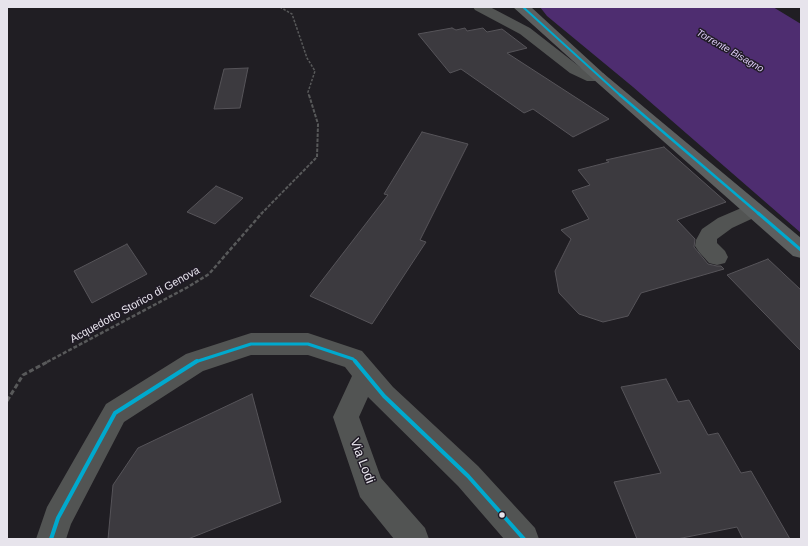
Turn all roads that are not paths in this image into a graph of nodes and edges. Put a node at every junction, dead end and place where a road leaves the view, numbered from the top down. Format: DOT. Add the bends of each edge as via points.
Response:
graph roads {
  1 [pos="480,7"];
  2 [pos="523,8"];
  3 [pos="598,76"];
  4 [pos="753,210"];
  5 [pos="801,250"];
  6 [pos="717,257"];
  7 [pos="366,374"];
  8 [pos="51,539"];
  9 [pos="414,539"];
  10 [pos="524,539"];
  1 -- 3 [label="street" via="525,30 575,70 587,76"];
  2 -- 3 [label="main road"];
  3 -- 4 [label="main road"];
  4 -- 5 [label="main road"];
  4 -- 6 [label="street" via="725,222 709,234 706,246"];
  7 -- 8 [label="street" via="353,359 308,344 251,344 195,362 115,413 58,518"];
  7 -- 9 [label="street, Via Lodi" via="346,417 370,487"];
  7 -- 10 [label="street" via="384,396 468,476"];
}
